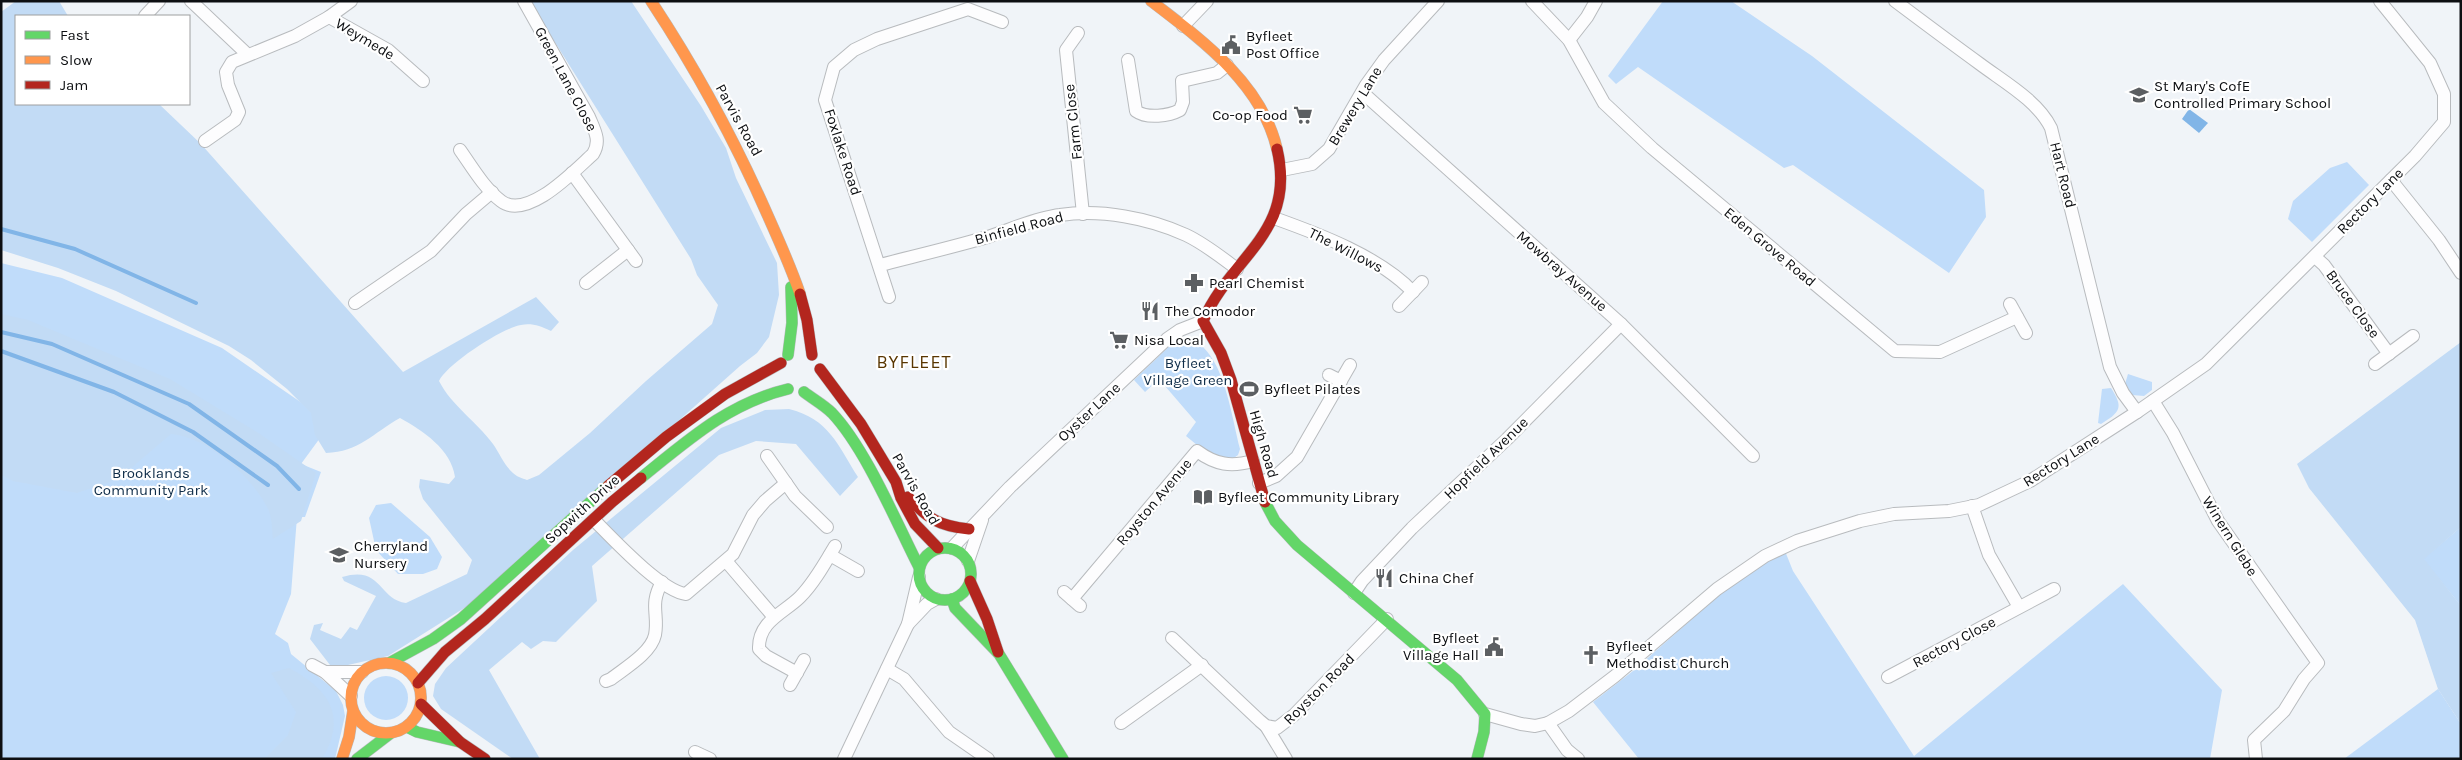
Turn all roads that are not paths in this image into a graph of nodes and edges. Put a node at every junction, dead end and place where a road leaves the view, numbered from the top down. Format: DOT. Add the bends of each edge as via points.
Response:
graph roads {
  1 [pos="159,1"];
  2 [pos="191,1"];
  3 [pos="351,1"];
  4 [pos="524,1"];
  5 [pos="651,1"];
  6 [pos="1151,1"];
  7 [pos="1207,1"];
  8 [pos="1438,1"];
  9 [pos="1532,1"];
  10 [pos="1596,1"];
  11 [pos="1895,1"];
  12 [pos="2380,1"];
  13 [pos="146,15"];
  14 [pos="329,17"];
  15 [pos="1002,22"];
  16 [pos="1183,26"];
  17 [pos="1078,33"];
  18 [pos="1569,40"];
  19 [pos="247,54"];
  20 [pos="1128,60"];
  21 [pos="1227,65"];
  22 [pos="423,81"];
  23 [pos="1363,93"];
  24 [pos="205,141"];
  25 [pos="460,150"];
  26 [pos="1282,170"];
  27 [pos="572,173"];
  28 [pos="2391,180"];
  29 [pos="492,192"];
  30 [pos="1083,214"];
  31 [pos="1274,218"];
  32 [pos="628,250"];
  33 [pos="2315,256"];
  34 [pos="787,260"];
  35 [pos="636,261"];
  36 [pos="880,265"];
  37 [pos="1237,269"];
  38 [pos="2461,273"];
  39 [pos="1422,282"];
  40 [pos="586,283"];
  41 [pos="1413,292"];
  42 [pos="889,297"];
  43 [pos="355,303"];
  44 [pos="2010,304"];
  45 [pos="1399,306"];
  46 [pos="2017,317"];
  47 [pos="1203,322"];
  48 [pos="1621,324"];
  49 [pos="2026,333"];
  50 [pos="2413,336"];
  51 [pos="2389,354"];
  52 [pos="812,355"];
  53 [pos="2375,364"];
  54 [pos="1350,365"];
  55 [pos="820,369"];
  56 [pos="783,372"];
  57 [pos="1329,375"];
  58 [pos="1341,381"];
  59 [pos="804,392"];
  60 [pos="2153,401"];
  61 [pos="2137,412"];
  62 [pos="768,456"];
  63 [pos="1754,456"];
  64 [pos="1253,461"];
  65 [pos="896,482"];
  66 [pos="786,483"];
  67 [pos="1259,483"];
  68 [pos="1972,506"];
  69 [pos="984,515"];
  70 [pos="594,520"];
  71 [pos="827,527"];
  72 [pos="969,529"];
  73 [pos="938,548"];
  74 [pos="952,548"];
  75 [pos="726,561"];
  76 [pos="968,561"];
  77 [pos="858,571"];
  78 [pos="919,572"];
  79 [pos="970,581"];
  80 [pos="662,582"];
  81 [pos="2054,589"];
  82 [pos="1354,593"];
  83 [pos="936,599"];
  84 [pos="952,599"];
  85 [pos="1072,599"];
  86 [pos="2020,607"];
  87 [pos="773,616"];
  88 [pos="1387,619"];
  89 [pos="908,624"];
  90 [pos="1172,638"];
  91 [pos="998,654"];
  92 [pos="804,660"];
  93 [pos="389,663"];
  94 [pos="312,665"];
  95 [pos="1202,665"];
  96 [pos="887,669"];
  97 [pos="325,672"];
  98 [pos="362,672"];
  99 [pos="797,673"];
  100 [pos="1888,678"];
  101 [pos="606,681"];
  102 [pos="418,683"];
  103 [pos="790,685"];
  104 [pos="351,696"];
  105 [pos="421,704"];
  106 [pos="353,711"];
  107 [pos="1485,714"];
  108 [pos="1121,723"];
  109 [pos="1548,723"];
  110 [pos="1266,726"];
  111 [pos="407,727"];
  112 [pos="391,733"];
  113 [pos="460,742"];
  114 [pos="695,752"];
  115 [pos="342,759"];
  116 [pos="357,759"];
  117 [pos="484,759"];
  118 [pos="710,759"];
  119 [pos="844,759"];
  120 [pos="988,759"];
  121 [pos="1063,759"];
  122 [pos="1286,759"];
  123 [pos="1477,759"];
  124 [pos="1578,759"];
  125 [pos="2256,759"];
  1 -- 13 [label="street"];
  2 -- 19 [label="street"];
  3 -- 14 [label="street, Weymede"];
  4 -- 27 [label="street, Green Lane Close" via="598,138 598,147 593,154"];
  5 -- 34 [label="main road, Parvis Road" via="736,143"];
  6 -- 16 [label="main road"];
  7 -- 16 [label="street"];
  8 -- 23 [label="street, Brewery Lane" via="1384,60"];
  9 -- 18 [label="street, Eden Grove Road"];
  10 -- 18 [label="street"];
  11 -- 61 [label="street, Hart Road" via="1997,77 2047,120 2110,367"];
  12 -- 28 [label="street, Rectory Lane" via="2430,63 2446,104 2444,122"];
  14 -- 19 [label="street, Weymede" via="295,36"];
  14 -- 22 [label="street, Weymede" via="388,50"];
  15 -- 36 [label="street, Foxlake Road" via="968,9 876,39 854,50 834,67 825,100"];
  16 -- 21 [label="main road"];
  17 -- 30 [label="street, Farm Close" via="1066,50"];
  18 -- 46 [label="street, Eden Grove Road" via="1604,103 1652,148 1895,351 1940,352"];
  19 -- 24 [label="street, Weymede" via="232,62 226,72 239,112 235,120"];
  20 -- 21 [label="street" via="1136,111 1146,115 1180,110 1182,81 1217,73"];
  21 -- 26 [label="main road" via="1263,112"];
  23 -- 26 [label="street, Brewery Lane" via="1320,160 1304,167"];
  23 -- 48 [label="street, Mowbray Avenue"];
  25 -- 29 [label="street, Green Lane Close"];
  26 -- 31 [label="main road"];
  27 -- 29 [label="street, Green Lane Close" via="524,206 502,202"];
  27 -- 32 [label="street"];
  28 -- 33 [label="street, Rectory Lane"];
  28 -- 38 [label="street"];
  29 -- 43 [label="street" via="431,250"];
  30 -- 36 [label="street, Binfield Road" via="1059,215"];
  30 -- 37 [label="street, Binfield Road" via="1137,219 1165,227 1208,247"];
  31 -- 37 [label="main road"];
  31 -- 41 [label="street, The Willows" via="1308,230 1359,255 1399,277"];
  32 -- 35 [label="street"];
  32 -- 40 [label="street"];
  33 -- 51 [label="street, Bruce Close"];
  33 -- 60 [label="street, Rectory Lane" via="2206,364"];
  34 -- 52 [label="main road, Parvis Road" via="804,303"];
  34 -- 56 [label="main road, Parvis Road" via="793,307"];
  36 -- 42 [label="street, Foxlake Road"];
  37 -- 47 [label="main road" via="1212,300"];
  39 -- 41 [label="street"];
  41 -- 45 [label="street"];
  44 -- 46 [label="street"];
  46 -- 49 [label="street"];
  47 -- 64 [label="main road, High Road" via="1221,353 1231,380"];
  47 -- 69 [label="street, Oyster Lane" via="1166,339"];
  48 -- 63 [label="street, Mowbray Avenue"];
  48 -- 82 [label="street, Hopfield Avenue" via="1507,439 1412,528"];
  50 -- 51 [label="street, Bruce Close"];
  51 -- 53 [label="street, Bruce Close"];
  52 -- 55 [label="main road"];
  52 -- 56 [label="main road" via="800,351"];
  54 -- 58 [label="street"];
  55 -- 59 [label="main road" via="814,386"];
  55 -- 65 [label="main road, Parvis Road" via="847,403"];
  56 -- 59 [label="main road"];
  56 -- 70 [label="main road, Sopwith Drive" via="762,395 725,412 642,477"];
  56 -- 93 [label="main road, Sopwith Drive" via="725,394 666,437 601,491 461,619"];
  57 -- 58 [label="street"];
  58 -- 67 [label="street" via="1297,457 1276,476"];
  59 -- 78 [label="main road, Parvis Road" via="831,412 846,432 870,471"];
  60 -- 61 [label="street, Rectory Lane"];
  60 -- 125 [label="street, Winern Glebe" via="2218,521 2318,663 2284,711 2254,740"];
  61 -- 68 [label="street, Rectory Lane" via="2030,481"];
  62 -- 66 [label="street"];
  64 -- 67 [label="main road, High Road"];
  64 -- 85 [label="street, Royston Avenue" via="1235,466 1221,464 1197,451"];
  65 -- 72 [label="main road" via="936,524"];
  65 -- 73 [label="main road, Parvis Road" via="900,498 915,524"];
  66 -- 71 [label="street"];
  66 -- 75 [label="street" via="753,515"];
  67 -- 82 [label="main road, High Road" via="1266,509 1275,521 1297,546"];
  68 -- 86 [label="street" via="1989,555"];
  68 -- 109 [label="street, Rectory Lane" via="1860,521 1797,541 1764,556 1717,589 1615,676"];
  69 -- 72 [label="street, Oyster Lane"];
  69 -- 76 [label="street, Oyster Lane"];
  70 -- 80 [label="street"];
  70 -- 102 [label="main road, Sopwith Drive" via="445,652"];
  72 -- 74 [label="street, Oyster Lane"];
  73 -- 74 [label="main road"];
  73 -- 78 [label="main road" via="923,558"];
  74 -- 76 [label="main road"];
  75 -- 80 [label="street" via="686,594 676,593"];
  75 -- 87 [label="street"];
  76 -- 79 [label="main road"];
  77 -- 87 [label="street" via="833,550 801,596"];
  78 -- 83 [label="main road" via="921,586"];
  78 -- 89 [label="street"];
  79 -- 84 [label="main road" via="967,589"];
  79 -- 91 [label="main road"];
  80 -- 101 [label="street" via="656,592 655,634 651,644"];
  81 -- 86 [label="street, Rectory Close"];
  82 -- 88 [label="main road, High Road"];
  83 -- 84 [label="main road"];
  83 -- 89 [label="street"];
  84 -- 91 [label="main road" via="961,615"];
  86 -- 100 [label="street, Rectory Close"];
  87 -- 99 [label="street" via="759,642 759,649"];
  88 -- 107 [label="main road, High Road" via="1457,680"];
  88 -- 110 [label="street, Royston Road" via="1284,725 1277,728"];
  89 -- 96 [label="street"];
  90 -- 95 [label="street, Royston Road"];
  91 -- 121 [label="main road"];
  92 -- 99 [label="street"];
  93 -- 98 [label="main road, Sopwith Drive" via="370,666"];
  93 -- 102 [label="main road" via="406,669"];
  94 -- 97 [label="street, Sopwith Drive"];
  95 -- 108 [label="street"];
  95 -- 110 [label="street, Royston Road"];
  96 -- 119 [label="street"];
  96 -- 120 [label="street" via="904,679 949,732"];
  97 -- 98 [label="street, Sopwith Drive"];
  97 -- 104 [label="street, Sopwith Drive"];
  98 -- 104 [label="main road" via="354,683"];
  99 -- 103 [label="street"];
  102 -- 105 [label="main road"];
  104 -- 106 [label="main road"];
  105 -- 111 [label="main road" via="419,713"];
  105 -- 113 [label="main road"];
  106 -- 112 [label="main road" via="368,729"];
  106 -- 115 [label="main road" via="350,737"];
  107 -- 109 [label="street" via="1521,724 1535,726"];
  107 -- 123 [label="main road"];
  109 -- 124 [label="street" via="1567,750"];
  110 -- 122 [label="street, Royston Road"];
  111 -- 112 [label="main road"];
  111 -- 113 [label="main road"];
  112 -- 116 [label="main road"];
  113 -- 117 [label="main road"];
  114 -- 118 [label="street"];
}
